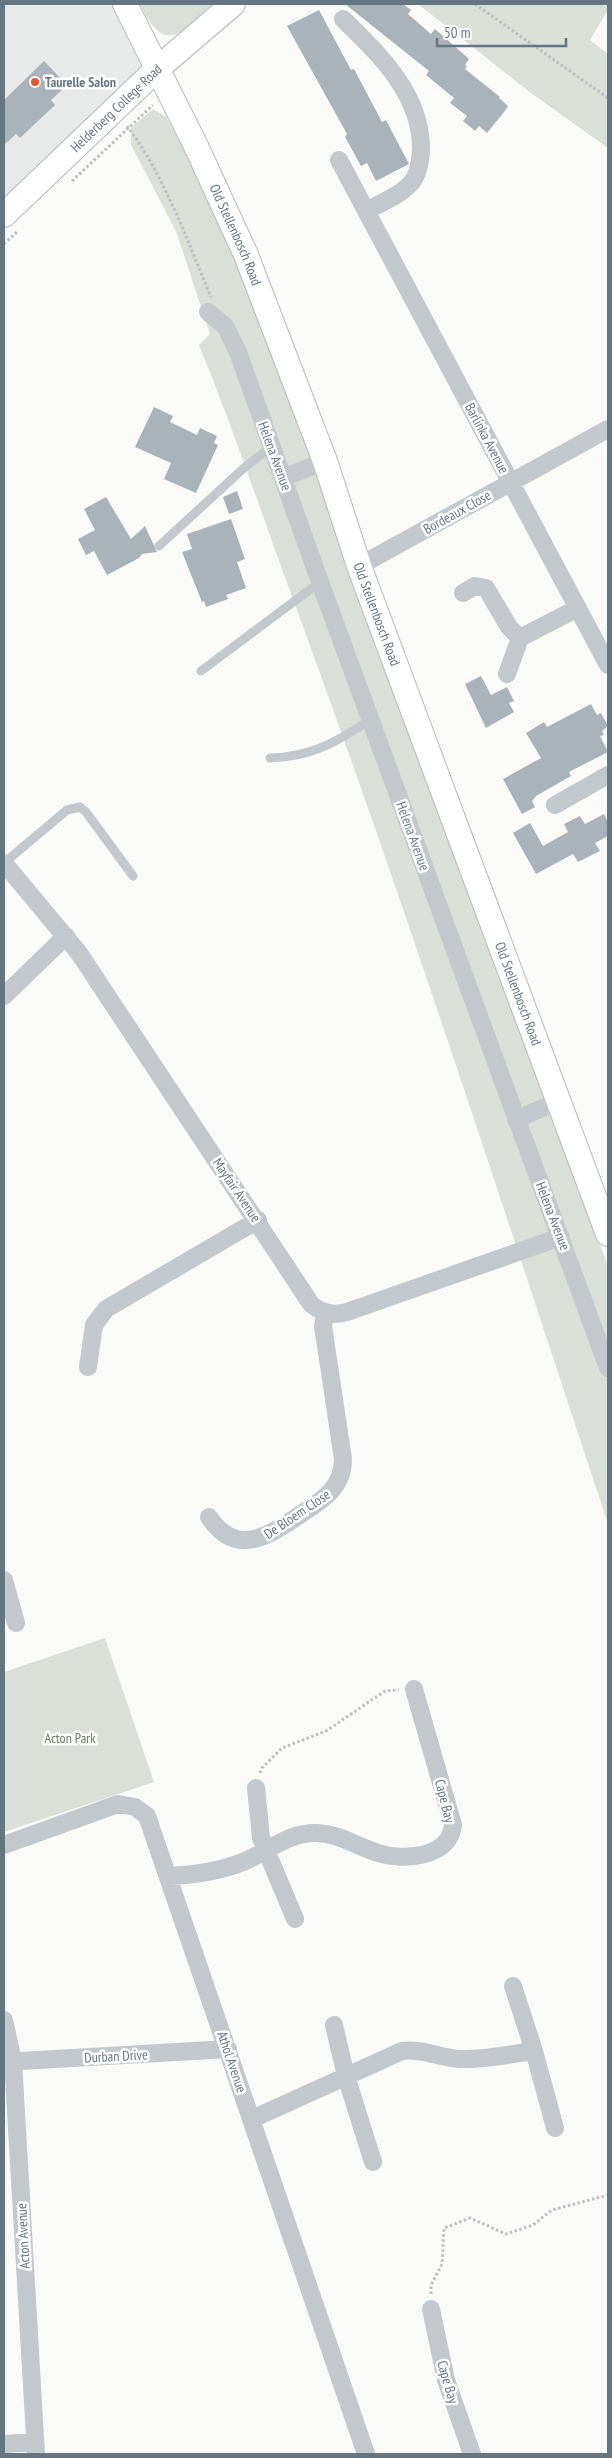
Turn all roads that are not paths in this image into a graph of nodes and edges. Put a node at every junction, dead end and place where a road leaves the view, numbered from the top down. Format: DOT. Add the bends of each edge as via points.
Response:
graph roads {
  1 [pos="125,4"];
  2 [pos="233,4"];
  3 [pos="343,18"];
  4 [pos="157,69"];
  5 [pos="339,160"];
  6 [pos="366,211"];
  7 [pos="14,220"];
  8 [pos="214,316"];
  9 [pos="608,429"];
  10 [pos="271,447"];
  11 [pos="325,461"];
  12 [pos="283,478"];
  13 [pos="510,482"];
  14 [pos="159,546"];
  15 [pos="359,566"];
  16 [pos="320,582"];
  17 [pos="463,593"];
  18 [pos="578,608"];
  19 [pos="520,638"];
  20 [pos="608,665"];
  21 [pos="201,671"];
  22 [pos="507,674"];
  23 [pos="370,720"];
  24 [pos="270,758"];
  25 [pos="608,775"];
  26 [pos="555,805"];
  27 [pos="4,863"];
  28 [pos="133,876"];
  29 [pos="66,936"];
  30 [pos="4,996"];
  31 [pos="560,1101"];
  32 [pos="516,1120"];
  33 [pos="258,1220"];
  34 [pos="608,1234"];
  35 [pos="561,1236"];
  36 [pos="325,1313"];
  37 [pos="607,1364"];
  38 [pos="88,1367"];
  39 [pos="209,1517"];
  40 [pos="4,1580"];
  41 [pos="16,1623"];
  42 [pos="414,1689"];
  43 [pos="256,1788"];
  44 [pos="4,1844"];
  45 [pos="266,1849"];
  46 [pos="169,1876"];
  47 [pos="295,1919"];
  48 [pos="513,1986"];
  49 [pos="4,2020"];
  50 [pos="334,2025"];
  51 [pos="228,2049"];
  52 [pos="534,2051"];
  53 [pos="8,2062"];
  54 [pos="346,2076"];
  55 [pos="252,2119"];
  56 [pos="555,2128"];
  57 [pos="373,2162"];
  58 [pos="432,2309"];
  59 [pos="4,2444"];
  60 [pos="36,2448"];
  61 [pos="366,2454"];
  62 [pos="472,2454"];
  1 -- 4 [label="street, Old Stellenbosch Road"];
  2 -- 4 [label="street, Helderberg College Road"];
  3 -- 6 [label="street" via="387,63 417,118 421,136 419,169 411,184"];
  4 -- 7 [label="street, Helderberg College Road" via="114,110"];
  4 -- 11 [label="street, Old Stellenbosch Road" via="246,255"];
  5 -- 6 [label="street, Barlinka Avenue"];
  6 -- 13 [label="street, Barlinka Avenue"];
  8 -- 10 [label="street, Helena Avenue" via="230,333"];
  9 -- 13 [label="street, Bordeaux Close"];
  10 -- 12 [label="street, Helena Avenue"];
  10 -- 14 [label="lane"];
  11 -- 12 [label="street"];
  11 -- 15 [label="street, Old Stellenbosch Road"];
  12 -- 16 [label="street, Helena Avenue"];
  13 -- 15 [label="street, Bordeaux Close"];
  13 -- 18 [label="street, Barlinka Avenue"];
  15 -- 31 [label="street, Old Stellenbosch Road"];
  16 -- 21 [label="lane"];
  16 -- 23 [label="street, Helena Avenue"];
  17 -- 19 [label="street" via="475,586 486,588 509,627"];
  18 -- 19 [label="street"];
  18 -- 20 [label="street, Barlinka Avenue"];
  19 -- 22 [label="street"];
  23 -- 24 [label="lane" via="339,741 309,753"];
  23 -- 32 [label="street, Helena Avenue"];
  25 -- 26 [label="street"];
  27 -- 28 [label="lane" via="67,810 80,807"];
  27 -- 29 [label="street, Mayfair Avenue"];
  29 -- 30 [label="street"];
  29 -- 33 [label="street, Mayfair Avenue"];
  31 -- 32 [label="street"];
  31 -- 34 [label="street, Old Stellenbosch Road"];
  32 -- 35 [label="street, Helena Avenue"];
  33 -- 36 [label="street, Mayfair Avenue" via="312,1304"];
  33 -- 38 [label="street" via="106,1309 94,1325"];
  35 -- 36 [label="street" via="347,1312"];
  35 -- 37 [label="street, Helena Avenue"];
  36 -- 39 [label="street, De Bloem Close" via="323,1326 343,1459 339,1480 330,1494 255,1540 235,1539 218,1529"];
  40 -- 41 [label="street"];
  42 -- 45 [label="street, Cape Bay" via="453,1825 447,1843 437,1850 398,1857 378,1853 345,1838 316,1833 294,1835"];
  43 -- 45 [label="street" via="259,1828"];
  44 -- 46 [label="street, Athol Avenue" via="118,1804 127,1804 142,1810 147,1816"];
  45 -- 46 [label="street, Cape Bay" via="228,1867"];
  45 -- 47 [label="street"];
  46 -- 51 [label="street, Athol Avenue"];
  48 -- 52 [label="street"];
  49 -- 53 [label="street, Acton Avenue"];
  50 -- 54 [label="street"];
  51 -- 53 [label="street, Durban Drive"];
  51 -- 55 [label="street, Athol Avenue"];
  52 -- 54 [label="street" via="462,2059 409,2050 397,2052"];
  52 -- 56 [label="street"];
  53 -- 60 [label="street, Acton Avenue"];
  54 -- 55 [label="street"];
  54 -- 57 [label="street"];
  55 -- 61 [label="street, Athol Avenue"];
  58 -- 62 [label="street, Cape Bay" via="446,2380"];
  59 -- 60 [label="street"];
}
